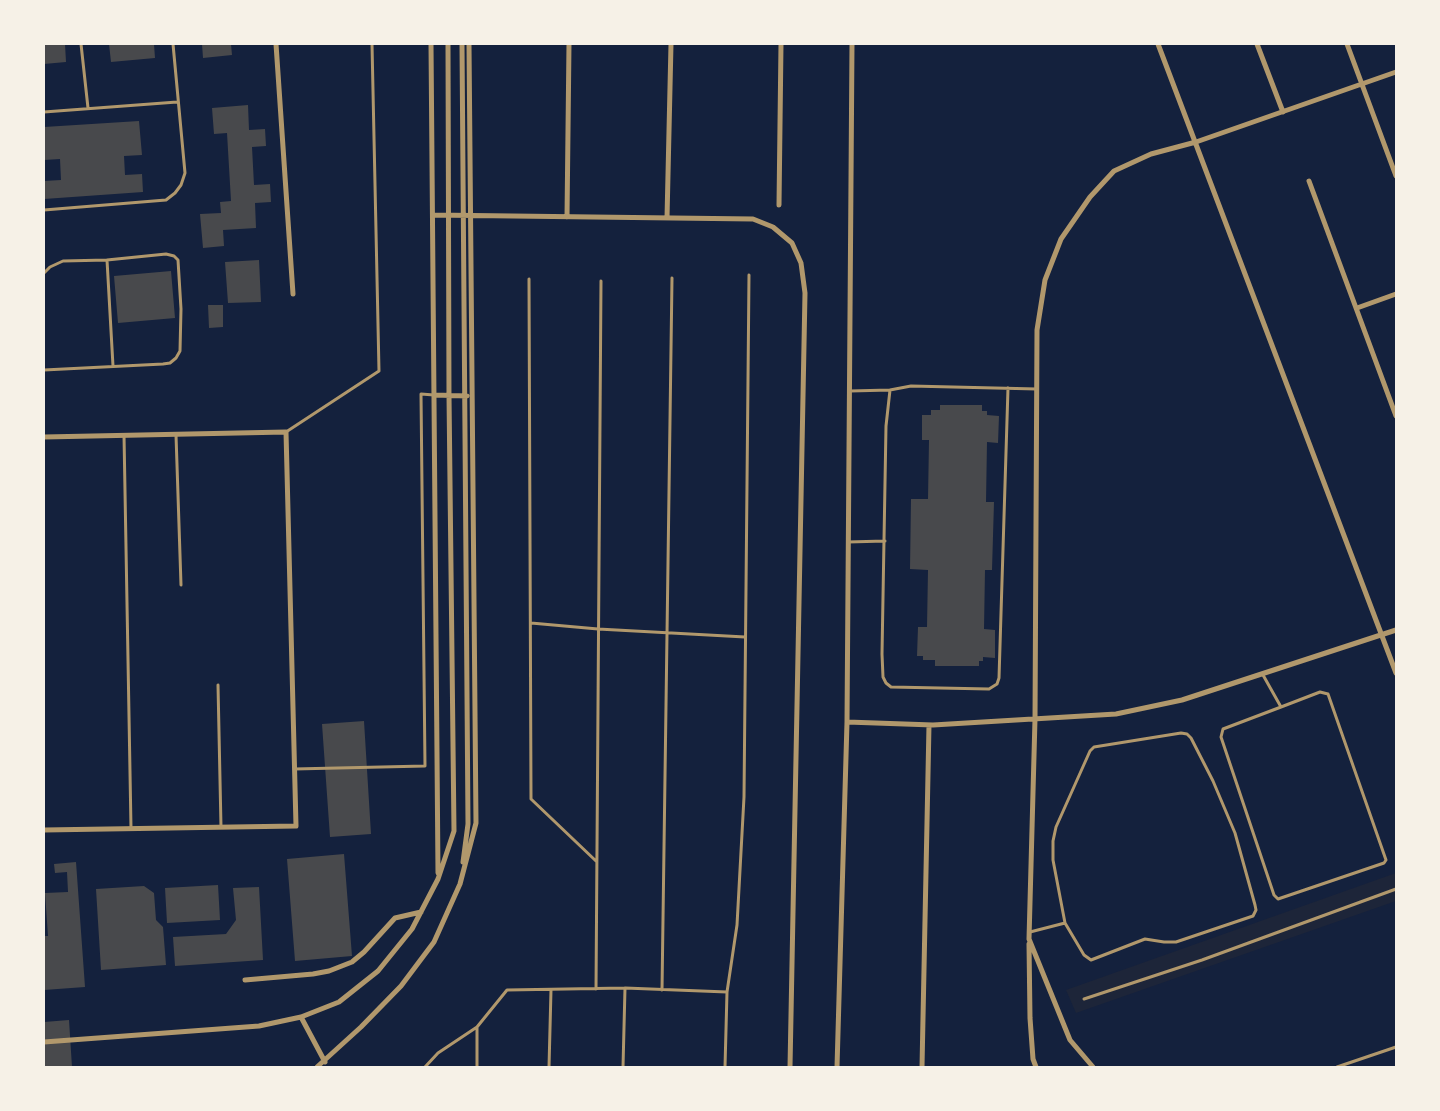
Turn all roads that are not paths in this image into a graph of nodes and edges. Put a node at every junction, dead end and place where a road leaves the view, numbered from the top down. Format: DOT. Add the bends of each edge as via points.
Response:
graph roads {
  1 [pos="81,44"];
  2 [pos="173,44"];
  3 [pos="276,44"];
  4 [pos="372,44"];
  5 [pos="431,44"];
  6 [pos="448,44"];
  7 [pos="462,44"];
  8 [pos="469,44"];
  9 [pos="569,44"];
  10 [pos="671,44"];
  11 [pos="781,44"];
  12 [pos="852,44"];
  13 [pos="1158,44"];
  14 [pos="1256,44"];
  15 [pos="1347,44"];
  16 [pos="1396,72"];
  17 [pos="1362,84"];
  18 [pos="177,102"];
  19 [pos="88,108"];
  20 [pos="44,112"];
  21 [pos="1283,112"];
  22 [pos="1196,142"];
  23 [pos="1396,176"];
  24 [pos="1309,180"];
  25 [pos="779,205"];
  26 [pos="44,210"];
  27 [pos="433,215"];
  28 [pos="449,215"];
  29 [pos="463,216"];
  30 [pos="471,216"];
  31 [pos="567,217"];
  32 [pos="667,218"];
  33 [pos="107,260"];
  34 [pos="44,273"];
  35 [pos="749,275"];
  36 [pos="672,278"];
  37 [pos="530,279"];
  38 [pos="601,281"];
  39 [pos="293,294"];
  40 [pos="1396,294"];
  41 [pos="1357,308"];
  42 [pos="113,366"];
  43 [pos="44,370"];
  44 [pos="1008,388"];
  45 [pos="1037,389"];
  46 [pos="890,390"];
  47 [pos="850,391"];
  48 [pos="435,395"];
  49 [pos="449,395"];
  50 [pos="465,396"];
  51 [pos="472,396"];
  52 [pos="1396,416"];
  53 [pos="286,432"];
  54 [pos="176,434"];
  55 [pos="124,435"];
  56 [pos="44,437"];
  57 [pos="885,541"];
  58 [pos="848,542"];
  59 [pos="181,585"];
  60 [pos="531,622"];
  61 [pos="598,629"];
  62 [pos="1396,630"];
  63 [pos="667,633"];
  64 [pos="1382,636"];
  65 [pos="745,637"];
  66 [pos="1396,673"];
  67 [pos="1263,674"];
  68 [pos="218,685"];
  69 [pos="1281,707"];
  70 [pos="1034,719"];
  71 [pos="847,722"];
  72 [pos="929,724"];
  73 [pos="294,769"];
  74 [pos="221,827"];
  75 [pos="131,828"];
  76 [pos="44,830"];
  77 [pos="596,861"];
  78 [pos="438,879"];
  79 [pos="460,884"];
  80 [pos="1396,889"];
  81 [pos="421,912"];
  82 [pos="1065,922"];
  83 [pos="1030,932"];
  84 [pos="1029,939"];
  85 [pos="245,980"];
  86 [pos="626,988"];
  87 [pos="596,989"];
  88 [pos="551,990"];
  89 [pos="662,990"];
  90 [pos="727,992"];
  91 [pos="1084,999"];
  92 [pos="301,1017"];
  93 [pos="477,1027"];
  94 [pos="44,1042"];
  95 [pos="1396,1047"];
  96 [pos="325,1062"];
  97 [pos="318,1067"];
  98 [pos="425,1067"];
  99 [pos="476,1067"];
  100 [pos="549,1067"];
  101 [pos="624,1067"];
  102 [pos="725,1067"];
  103 [pos="790,1067"];
  104 [pos="837,1067"];
  105 [pos="922,1067"];
  106 [pos="1036,1067"];
  107 [pos="1093,1067"];
  108 [pos="1337,1067"];
  1 -- 19 [label="lane"];
  2 -- 18 [label="lane"];
  3 -- 39 [label="street"];
  4 -- 53 [label="lane" via="379,371"];
  5 -- 27 [label="street"];
  6 -- 28 [label="street"];
  7 -- 29 [label="street"];
  8 -- 30 [label="street"];
  9 -- 31 [label="street"];
  10 -- 32 [label="street"];
  11 -- 25 [label="street"];
  12 -- 47 [label="street"];
  13 -- 22 [label="street"];
  14 -- 21 [label="street"];
  15 -- 17 [label="street"];
  16 -- 17 [label="street"];
  17 -- 21 [label="street"];
  17 -- 23 [label="street"];
  18 -- 19 [label="lane"];
  18 -- 26 [label="lane" via="185,173 175,193 166,200"];
  19 -- 20 [label="lane"];
  21 -- 22 [label="street"];
  22 -- 45 [label="street" via="1151,154 1114,171 1090,197 1061,239 1045,280 1037,330"];
  22 -- 64 [label="street"];
  24 -- 41 [label="street"];
  27 -- 28 [label="street"];
  27 -- 48 [label="street"];
  28 -- 29 [label="street"];
  28 -- 49 [label="street"];
  29 -- 30 [label="street"];
  29 -- 50 [label="street"];
  30 -- 31 [label="street"];
  30 -- 51 [label="street"];
  31 -- 32 [label="street"];
  32 -- 103 [label="street" via="753,218 773,227 792,243 801,263 805,303"];
  33 -- 34 [label="lane" via="63,261"];
  33 -- 42 [label="lane"];
  33 -- 42 [label="lane" via="174,256 178,260 181,309 180,351 176,358 170,363"];
  35 -- 65 [label="lane"];
  36 -- 63 [label="lane"];
  37 -- 60 [label="lane"];
  38 -- 61 [label="lane"];
  40 -- 41 [label="street"];
  41 -- 52 [label="street"];
  42 -- 43 [label="lane"];
  44 -- 45 [label="lane"];
  44 -- 46 [label="lane" via="910,386"];
  44 -- 57 [label="lane" via="997,684 989,688 918,688 891,687 886,683 882,654"];
  45 -- 70 [label="street"];
  46 -- 47 [label="lane"];
  46 -- 57 [label="lane" via="886,426"];
  47 -- 58 [label="street"];
  48 -- 49 [label="street"];
  48 -- 73 [label="lane" via="421,394 425,766"];
  48 -- 78 [label="street"];
  49 -- 50 [label="street"];
  49 -- 78 [label="street" via="454,831"];
  50 -- 51 [label="street"];
  50 -- 79 [label="street" via="468,824"];
  51 -- 79 [label="street" via="476,824"];
  53 -- 54 [label="street"];
  53 -- 73 [label="street"];
  54 -- 55 [label="street"];
  54 -- 59 [label="lane"];
  55 -- 56 [label="street"];
  55 -- 75 [label="lane"];
  57 -- 58 [label="lane"];
  58 -- 71 [label="street"];
  60 -- 61 [label="lane"];
  60 -- 77 [label="lane" via="531,799"];
  61 -- 63 [label="lane"];
  61 -- 77 [label="lane"];
  62 -- 64 [label="street"];
  63 -- 65 [label="lane"];
  63 -- 89 [label="lane"];
  64 -- 66 [label="street"];
  64 -- 67 [label="street"];
  65 -- 90 [label="lane" via="743,807 737,925"];
  67 -- 69 [label="lane"];
  67 -- 70 [label="street" via="1182,700 1116,714"];
  68 -- 74 [label="lane"];
  69 -- 69 [label="lane" via="1320,692 1328,694 1386,860 1278,898 1274,895 1221,737 1223,729"];
  70 -- 72 [label="street"];
  70 -- 83 [label="street"];
  71 -- 72 [label="street"];
  71 -- 104 [label="street"];
  72 -- 105 [label="street"];
  73 -- 74 [label="street" via="296,826"];
  74 -- 75 [label="street"];
  75 -- 76 [label="street"];
  77 -- 87 [label="lane"];
  78 -- 81 [label="street"];
  79 -- 96 [label="street" via="434,942 401,986"];
  80 -- 91 [label="lane"];
  81 -- 85 [label="street" via="395,918 352,962 329,971"];
  81 -- 92 [label="street" via="412,929 378,971 339,1002"];
  82 -- 82 [label="lane" via="1084,955 1091,960 1144,939 1176,942 1253,916 1255,905 1235,833 1213,781 1187,734 1094,747 1090,751 1056,827 1053,841 1053,860"];
  82 -- 83 [label="lane"];
  83 -- 84 [label="street"];
  84 -- 106 [label="street" via="1030,1018"];
  84 -- 107 [label="street" via="1070,1040"];
  86 -- 87 [label="lane"];
  86 -- 89 [label="lane"];
  86 -- 101 [label="lane"];
  87 -- 88 [label="lane"];
  88 -- 93 [label="lane" via="507,990"];
  88 -- 100 [label="lane"];
  89 -- 90 [label="lane"];
  90 -- 102 [label="lane"];
  92 -- 94 [label="street" via="258,1026"];
  92 -- 96 [label="street"];
  93 -- 98 [label="lane" via="438,1053"];
  93 -- 99 [label="lane"];
  95 -- 108 [label="lane"];
  96 -- 97 [label="street"];
}
